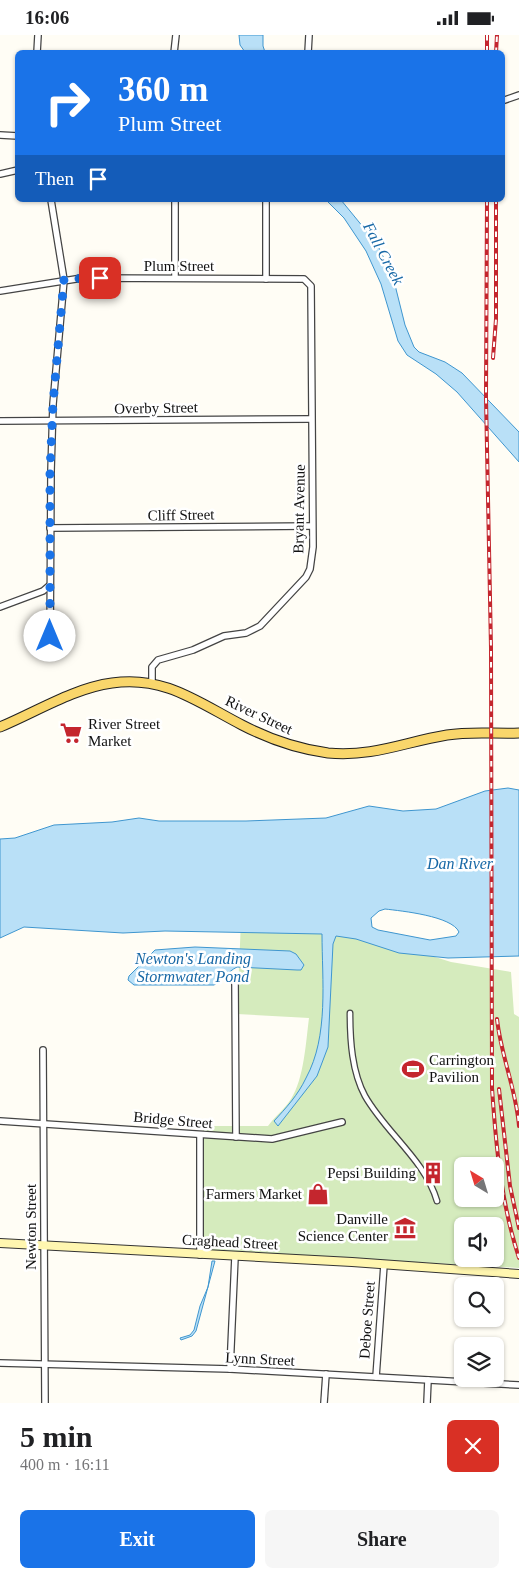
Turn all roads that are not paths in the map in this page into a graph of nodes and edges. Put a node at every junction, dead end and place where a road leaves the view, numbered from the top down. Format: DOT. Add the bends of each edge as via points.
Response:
graph roads {
  1 [pos="38,35"];
  2 [pos="176,35"];
  3 [pos="309,35"];
  4 [pos="37,50"];
  5 [pos="174,50"];
  6 [pos="308,50"];
  7 [pos="519,95"];
  8 [pos="505,100"];
  9 [pos="0,135"];
  10 [pos="15,136"];
  11 [pos="15,171"];
  12 [pos="0,174"];
  13 [pos="51,202"];
  14 [pos="175,202"];
  15 [pos="266,202"];
  16 [pos="174,278"];
  17 [pos="64,279"];
  18 [pos="266,279"];
  19 [pos="0,291"];
  20 [pos="311,301"];
  21 [pos="312,419"];
  22 [pos="0,421"];
  23 [pos="53,421"];
  24 [pos="312,526"];
  25 [pos="50,528"];
  26 [pos="50,585"];
  27 [pos="0,607"];
  28 [pos="50,653"];
  29 [pos="152,683"];
  30 [pos="0,727"];
  31 [pos="519,733"];
  32 [pos="235,980"];
  33 [pos="350,1013"];
  34 [pos="43,1050"];
  35 [pos="0,1121"];
  36 [pos="342,1122"];
  37 [pos="44,1123"];
  38 [pos="200,1135"];
  39 [pos="236,1137"];
  40 [pos="437,1201"];
  41 [pos="0,1243"];
  42 [pos="44,1246"];
  43 [pos="200,1255"];
  44 [pos="234,1257"];
  45 [pos="384,1265"];
  46 [pos="519,1274"];
  47 [pos="0,1363"];
  48 [pos="44,1365"];
  49 [pos="230,1369"];
  50 [pos="326,1374"];
  51 [pos="376,1377"];
  52 [pos="428,1380"];
  53 [pos="519,1385"];
  54 [pos="45,1403"];
  55 [pos="324,1403"];
  56 [pos="427,1403"];
  1 -- 4 [label="street"];
  2 -- 5 [label="street"];
  3 -- 6 [label="street"];
  7 -- 8 [label="street"];
  9 -- 10 [label="street"];
  11 -- 12 [label="street"];
  13 -- 17 [label="street"];
  14 -- 16 [label="street"];
  15 -- 18 [label="street"];
  16 -- 17 [label="street, Plum Street"];
  16 -- 18 [label="street, Plum Street"];
  17 -- 19 [label="street, Plum Street"];
  17 -- 23 [label="street"];
  18 -- 20 [label="street, Plum Street" via="307,280 311,285"];
  20 -- 21 [label="street, Bryant Avenue"];
  21 -- 23 [label="street, Overby Street"];
  21 -- 24 [label="street, Bryant Avenue"];
  22 -- 23 [label="street, Overby Street"];
  23 -- 25 [label="street"];
  24 -- 25 [label="street, Cliff Street"];
  24 -- 29 [label="street, Bryant Avenue" via="310,569 266,620 254,630 224,636 158,659 152,667"];
  25 -- 26 [label="street"];
  26 -- 27 [label="street" via="43,591"];
  26 -- 28 [label="street"];
  29 -- 30 [label="main road, River Street" via="124,681 94,687"];
  29 -- 31 [label="main road, River Street" via="193,697 258,733 315,751 366,753 460,733"];
  32 -- 39 [label="street"];
  33 -- 40 [label="street" via="352,1052 364,1093 427,1179"];
  34 -- 37 [label="street, Newton Street"];
  35 -- 37 [label="street, Bridge Street"];
  36 -- 39 [label="street, Bridge Street" via="283,1138"];
  37 -- 38 [label="street, Bridge Street"];
  37 -- 42 [label="street, Newton Street"];
  38 -- 39 [label="street, Bridge Street"];
  38 -- 43 [label="street"];
  41 -- 42 [label="main road, Craghead Street"];
  42 -- 43 [label="main road, Craghead Street"];
  42 -- 48 [label="street, Newton Street"];
  43 -- 44 [label="main road, Craghead Street"];
  44 -- 45 [label="main road, Craghead Street"];
  44 -- 49 [label="street"];
  45 -- 46 [label="main road, Craghead Street"];
  45 -- 51 [label="street, Deboe Street"];
  47 -- 48 [label="street, Lynn Street"];
  48 -- 49 [label="street, Lynn Street"];
  48 -- 54 [label="street, Newton Street"];
  49 -- 50 [label="street, Lynn Street"];
  50 -- 51 [label="street, Lynn Street"];
  50 -- 55 [label="street"];
  51 -- 52 [label="street, Lynn Street"];
  52 -- 53 [label="street, Lynn Street"];
  52 -- 56 [label="street"];
}
